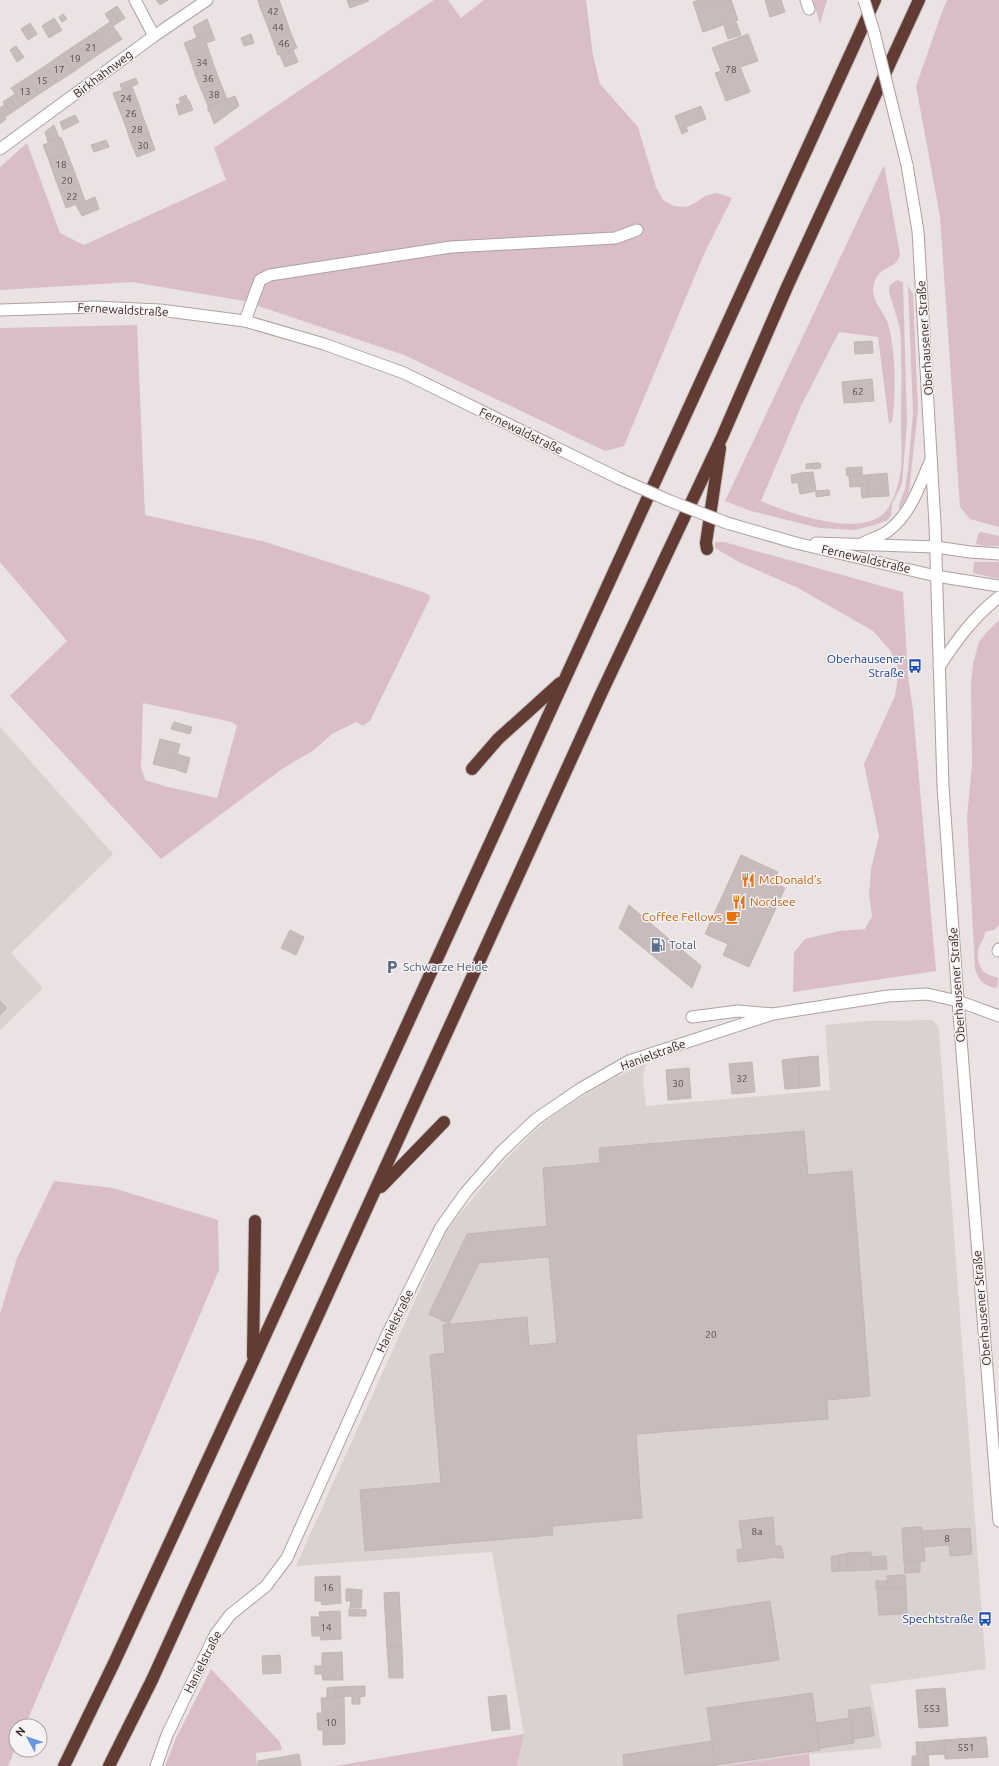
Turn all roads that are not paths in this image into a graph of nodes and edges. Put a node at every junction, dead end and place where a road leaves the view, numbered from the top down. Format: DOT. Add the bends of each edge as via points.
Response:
graph roads {
  1 [pos="135,0"];
  2 [pos="207,0"];
  3 [pos="864,0"];
  4 [pos="875,0"];
  5 [pos="920,0"];
  6 [pos="154,36"];
  7 [pos="0,149"];
  8 [pos="637,230"];
  9 [pos="0,310"];
  10 [pos="245,322"];
  11 [pos="722,437"];
  12 [pos="932,457"];
  13 [pos="796,543"];
  14 [pos="863,543"];
  15 [pos="936,547"];
  16 [pos="707,549"];
  17 [pos="999,554"];
  18 [pos="936,576"];
  19 [pos="999,586"];
  20 [pos="999,597"];
  21 [pos="939,667"];
  22 [pos="564,680"];
  23 [pos="472,769"];
  24 [pos="958,1001"];
  25 [pos="772,1014"];
  26 [pos="999,1016"];
  27 [pos="692,1017"];
  28 [pos="444,1122"];
  29 [pos="374,1193"];
  30 [pos="255,1221"];
  31 [pos="252,1362"];
  32 [pos="999,1521"];
  33 [pos="64,1766"];
  34 [pos="109,1766"];
  35 [pos="156,1766"];
  1 -- 6 [label="street"];
  2 -- 6 [label="street, Birkhahnweg"];
  3 -- 12 [label="street, Oberhausener Straße, bridge" via="907,165 918,231"];
  4 -- 22 [label="highway"];
  5 -- 11 [label="highway" via="787,287"];
  6 -- 7 [label="street, Birkhahnweg"];
  8 -- 10 [label="street" via="615,238 451,247 270,275 260,280"];
  9 -- 10 [label="street, Fernewaldstraße" via="94,307 160,310"];
  10 -- 13 [label="street, Fernewaldstraße, bridge" via="324,344 404,373 670,501"];
  11 -- 16 [label="highway"];
  11 -- 29 [label="highway" via="616,661"];
  12 -- 14 [label="street, Fernewaldstraße" via="912,503 900,518 888,531"];
  12 -- 15 [label="street, Oberhausener Straße"];
  13 -- 14 [label="street, Fernewaldstraße"];
  13 -- 18 [label="street, Fernewaldstraße"];
  14 -- 15 [label="street, Fernewaldstraße"];
  15 -- 17 [label="street, Fernewaldstraße"];
  15 -- 18 [label="street, Oberhausener Straße"];
  18 -- 19 [label="street, Fernewaldstraße"];
  18 -- 21 [label="street, Oberhausener Straße"];
  20 -- 21 [label="street" via="983,609 955,642"];
  21 -- 24 [label="street, Oberhausener Straße" via="943,779"];
  22 -- 23 [label="highway" via="498,739"];
  22 -- 31 [label="highway"];
  24 -- 25 [label="street, Hanielstraße" via="927,994 888,996"];
  24 -- 26 [label="street, Hanielstraße"];
  24 -- 32 [label="street, Oberhausener Straße"];
  25 -- 27 [label="street, Hanielstraße" via="738,1011"];
  25 -- 35 [label="street, Hanielstraße" via="629,1061 580,1089 536,1119 501,1152 466,1192 441,1227 387,1335 287,1558 266,1586 230,1615 215,1635 167,1735"];
  28 -- 29 [label="highway"];
  29 -- 34 [label="highway" via="152,1680"];
  30 -- 31 [label="highway"];
  31 -- 33 [label="highway"];
}
